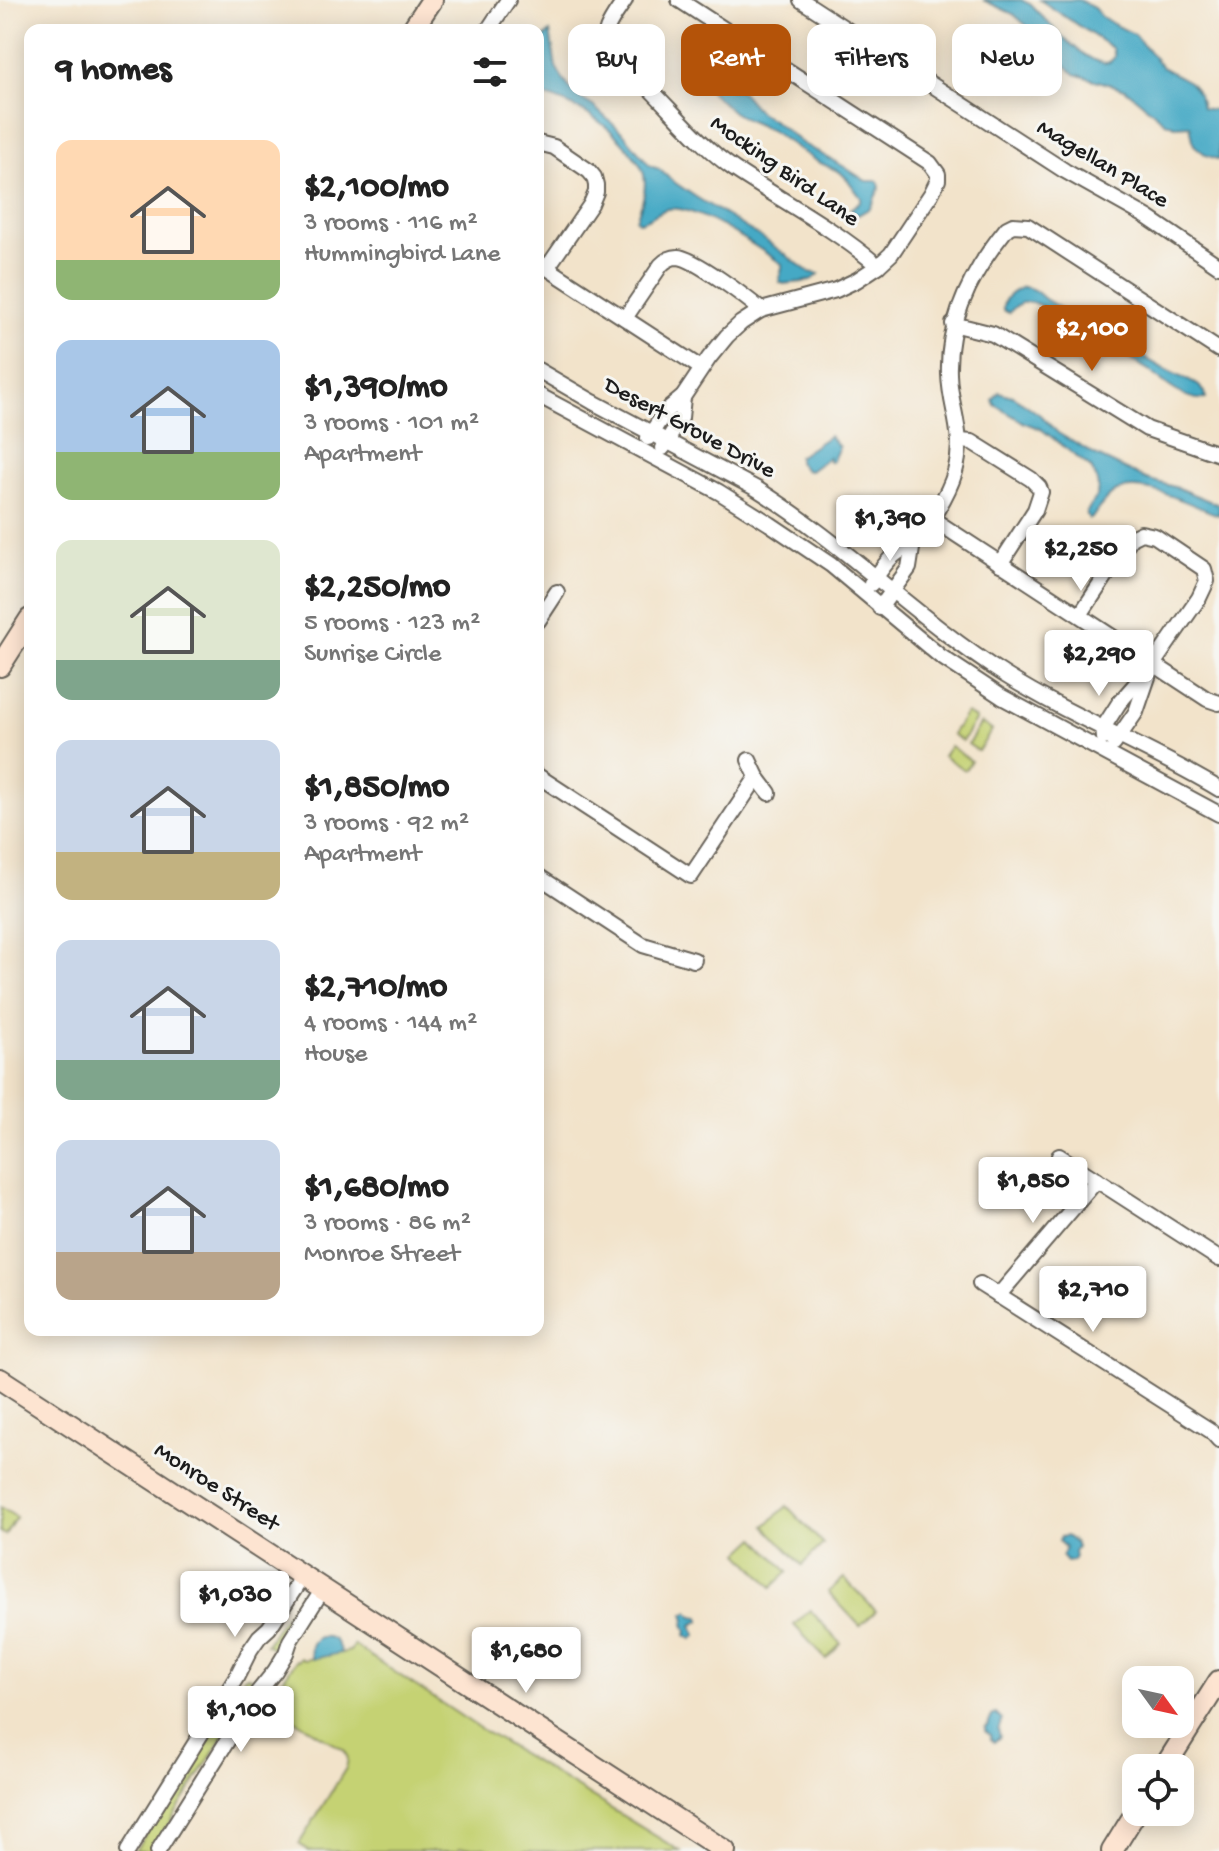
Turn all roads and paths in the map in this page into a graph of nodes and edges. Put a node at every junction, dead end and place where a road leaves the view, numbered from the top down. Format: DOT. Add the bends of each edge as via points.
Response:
graph roads {
  1 [pos="432,0"];
  2 [pos="508,0"];
  3 [pos="625,0"];
  4 [pos="679,0"];
  5 [pos="801,0"];
  6 [pos="416,24"];
  7 [pos="492,24"];
  8 [pos="544,144"];
  9 [pos="544,263"];
  10 [pos="544,266"];
  11 [pos="878,266"];
  12 [pos="1219,266"];
  13 [pos="761,310"];
  14 [pos="625,318"];
  15 [pos="953,324"];
  16 [pos="1219,350"];
  17 [pos="701,368"];
  18 [pos="544,374"];
  19 [pos="683,397"];
  20 [pos="544,399"];
  21 [pos="651,433"];
  22 [pos="960,441"];
  23 [pos="667,442"];
  24 [pos="641,449"];
  25 [pos="1219,454"];
  26 [pos="657,458"];
  27 [pos="931,518"];
  28 [pos="913,542"];
  29 [pos="1000,564"];
  30 [pos="877,577"];
  31 [pos="893,590"];
  32 [pos="557,592"];
  33 [pos="864,594"];
  34 [pos="880,608"];
  35 [pos="544,612"];
  36 [pos="1080,615"];
  37 [pos="24,631"];
  38 [pos="1154,663"];
  39 [pos="0,666"];
  40 [pos="1219,703"];
  41 [pos="1103,728"];
  42 [pos="1120,737"];
  43 [pos="1106,754"];
  44 [pos="749,760"];
  45 [pos="757,777"];
  46 [pos="544,780"];
  47 [pos="1219,789"];
  48 [pos="769,793"];
  49 [pos="1219,814"];
  50 [pos="544,880"];
  51 [pos="694,960"];
  52 [pos="1059,1156"];
  53 [pos="1097,1180"];
  54 [pos="1219,1259"];
  55 [pos="980,1284"];
  56 [pos="998,1296"];
  57 [pos="0,1379"];
  58 [pos="1219,1440"];
  59 [pos="303,1576"];
  60 [pos="323,1589"];
  61 [pos="1219,1681"];
  62 [pos="1173,1754"];
  63 [pos="1127,1826"];
  64 [pos="128,1851"];
  65 [pos="158,1851"];
  66 [pos="725,1851"];
  67 [pos="1112,1851"];
  1 -- 6 [label="main road"];
  2 -- 7 [label="street"];
  3 -- 11 [label="street, Mocking Bird Lane" via="607,26 606,52 709,150"];
  4 -- 11 [label="street" via="930,163 938,174 931,194"];
  5 -- 12 [label="street, Magellan Place"];
  8 -- 9 [label="street" via="589,171 596,185 591,204"];
  10 -- 14 [label="street"];
  11 -- 13 [label="street" via="836,290"];
  13 -- 14 [label="street" via="689,260 675,257 661,265"];
  13 -- 17 [label="street" via="727,336"];
  14 -- 17 [label="street"];
  15 -- 16 [label="street" via="965,293 1002,234 1013,225 1028,226"];
  15 -- 22 [label="street" via="949,374"];
  15 -- 25 [label="street" via="993,334 1147,429"];
  17 -- 19 [label="street"];
  18 -- 21 [label="street, Desert Grove Drive"];
  19 -- 21 [label="street"];
  19 -- 23 [label="street" via="681,418"];
  20 -- 24 [label="street, Desert Grove Drive"];
  21 -- 23 [label="street, Desert Grove Drive"];
  21 -- 24 [label="street"];
  22 -- 27 [label="street" via="955,472"];
  22 -- 29 [label="street" via="972,442 1031,479 1041,492"];
  23 -- 26 [label="street"];
  23 -- 30 [label="street, Desert Grove Drive" via="783,505"];
  24 -- 26 [label="street, Desert Grove Drive"];
  26 -- 33 [label="street, Desert Grove Drive" via="770,524"];
  27 -- 28 [label="street"];
  27 -- 29 [label="street"];
  28 -- 30 [label="street"];
  28 -- 31 [label="street" via="909,568"];
  29 -- 36 [label="street"];
  30 -- 31 [label="street, Desert Grove Drive"];
  30 -- 33 [label="street"];
  31 -- 34 [label="street"];
  31 -- 41 [label="street, Desert Grove Drive" via="931,624 1005,675"];
  32 -- 35 [label="street"];
  33 -- 34 [label="street, Desert Grove Drive"];
  34 -- 43 [label="street, Desert Grove Drive" via="1002,697"];
  36 -- 38 [label="street"];
  36 -- 38 [label="street" via="1131,538 1147,533 1166,543 1204,569 1207,581"];
  37 -- 39 [label="main road"];
  38 -- 40 [label="street"];
  38 -- 41 [label="street"];
  38 -- 42 [label="street" via="1136,712"];
  41 -- 42 [label="street, Desert Grove Drive"];
  41 -- 43 [label="street"];
  42 -- 43 [label="street"];
  42 -- 47 [label="street, Desert Grove Drive"];
  43 -- 49 [label="street, Desert Grove Drive"];
  44 -- 45 [label="street"];
  45 -- 46 [label="street" via="691,876"];
  45 -- 48 [label="street"];
  50 -- 51 [label="street" via="643,945"];
  52 -- 53 [label="street"];
  53 -- 54 [label="street"];
  53 -- 56 [label="street"];
  55 -- 56 [label="street"];
  56 -- 58 [label="street"];
  57 -- 59 [label="main road, Monroe Street"];
  59 -- 60 [label="main road, Monroe Street"];
  59 -- 64 [label="street" via="250,1650"];
  60 -- 65 [label="street"];
  60 -- 66 [label="main road, Monroe Street"];
  61 -- 62 [label="main road"];
  63 -- 67 [label="main road"];
}
